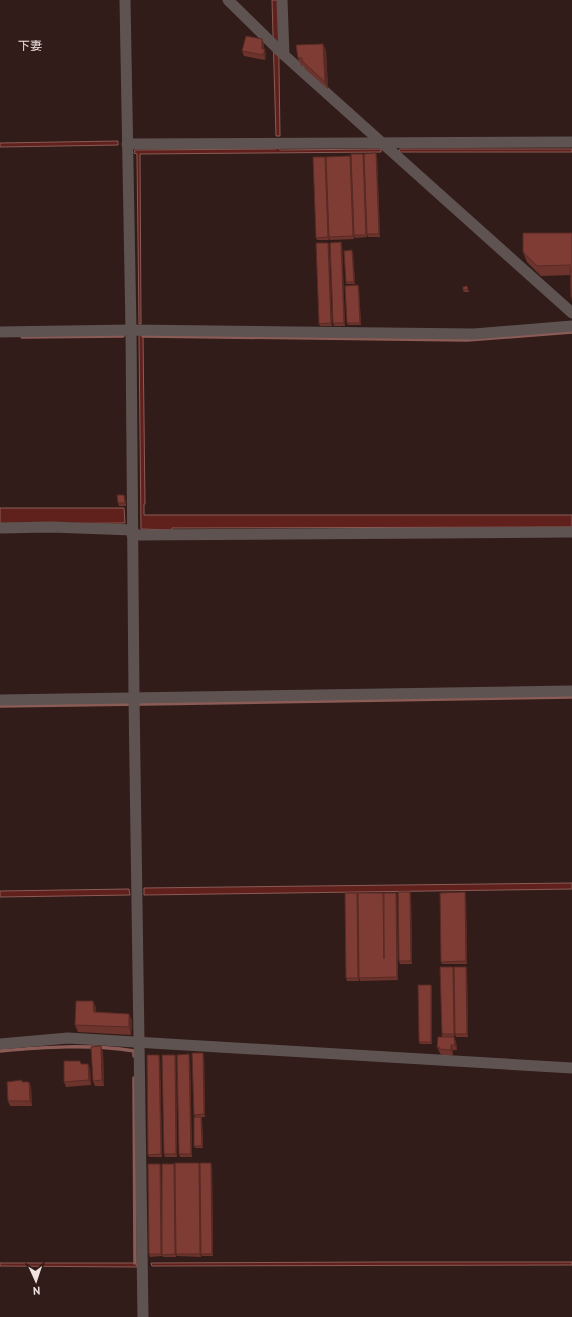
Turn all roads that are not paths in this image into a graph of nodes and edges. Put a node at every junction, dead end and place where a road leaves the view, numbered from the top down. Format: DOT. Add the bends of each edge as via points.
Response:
graph roads {
  1 [pos="125,0"];
  2 [pos="228,0"];
  3 [pos="282,0"];
  4 [pos="284,55"];
  5 [pos="572,142"];
  6 [pos="381,143"];
  7 [pos="127,144"];
  8 [pos="572,313"];
  9 [pos="572,326"];
  10 [pos="131,330"];
  11 [pos="0,332"];
  12 [pos="0,528"];
  13 [pos="132,530"];
  14 [pos="572,532"];
  15 [pos="572,691"];
  16 [pos="134,698"];
  17 [pos="0,700"];
  18 [pos="139,1043"];
  19 [pos="0,1044"];
  20 [pos="572,1068"];
  21 [pos="143,1317"];
  1 -- 7 [label="street"];
  2 -- 4 [label="street"];
  3 -- 4 [label="street"];
  4 -- 6 [label="street"];
  5 -- 6 [label="street"];
  6 -- 7 [label="street"];
  6 -- 8 [label="street"];
  7 -- 10 [label="street"];
  9 -- 10 [label="street" via="474,334"];
  10 -- 11 [label="street"];
  10 -- 13 [label="street"];
  12 -- 13 [label="street"];
  13 -- 14 [label="street"];
  13 -- 16 [label="street"];
  15 -- 16 [label="street"];
  16 -- 17 [label="street"];
  16 -- 18 [label="street"];
  18 -- 19 [label="street" via="68,1038"];
  18 -- 20 [label="street"];
  18 -- 21 [label="street"];
}
